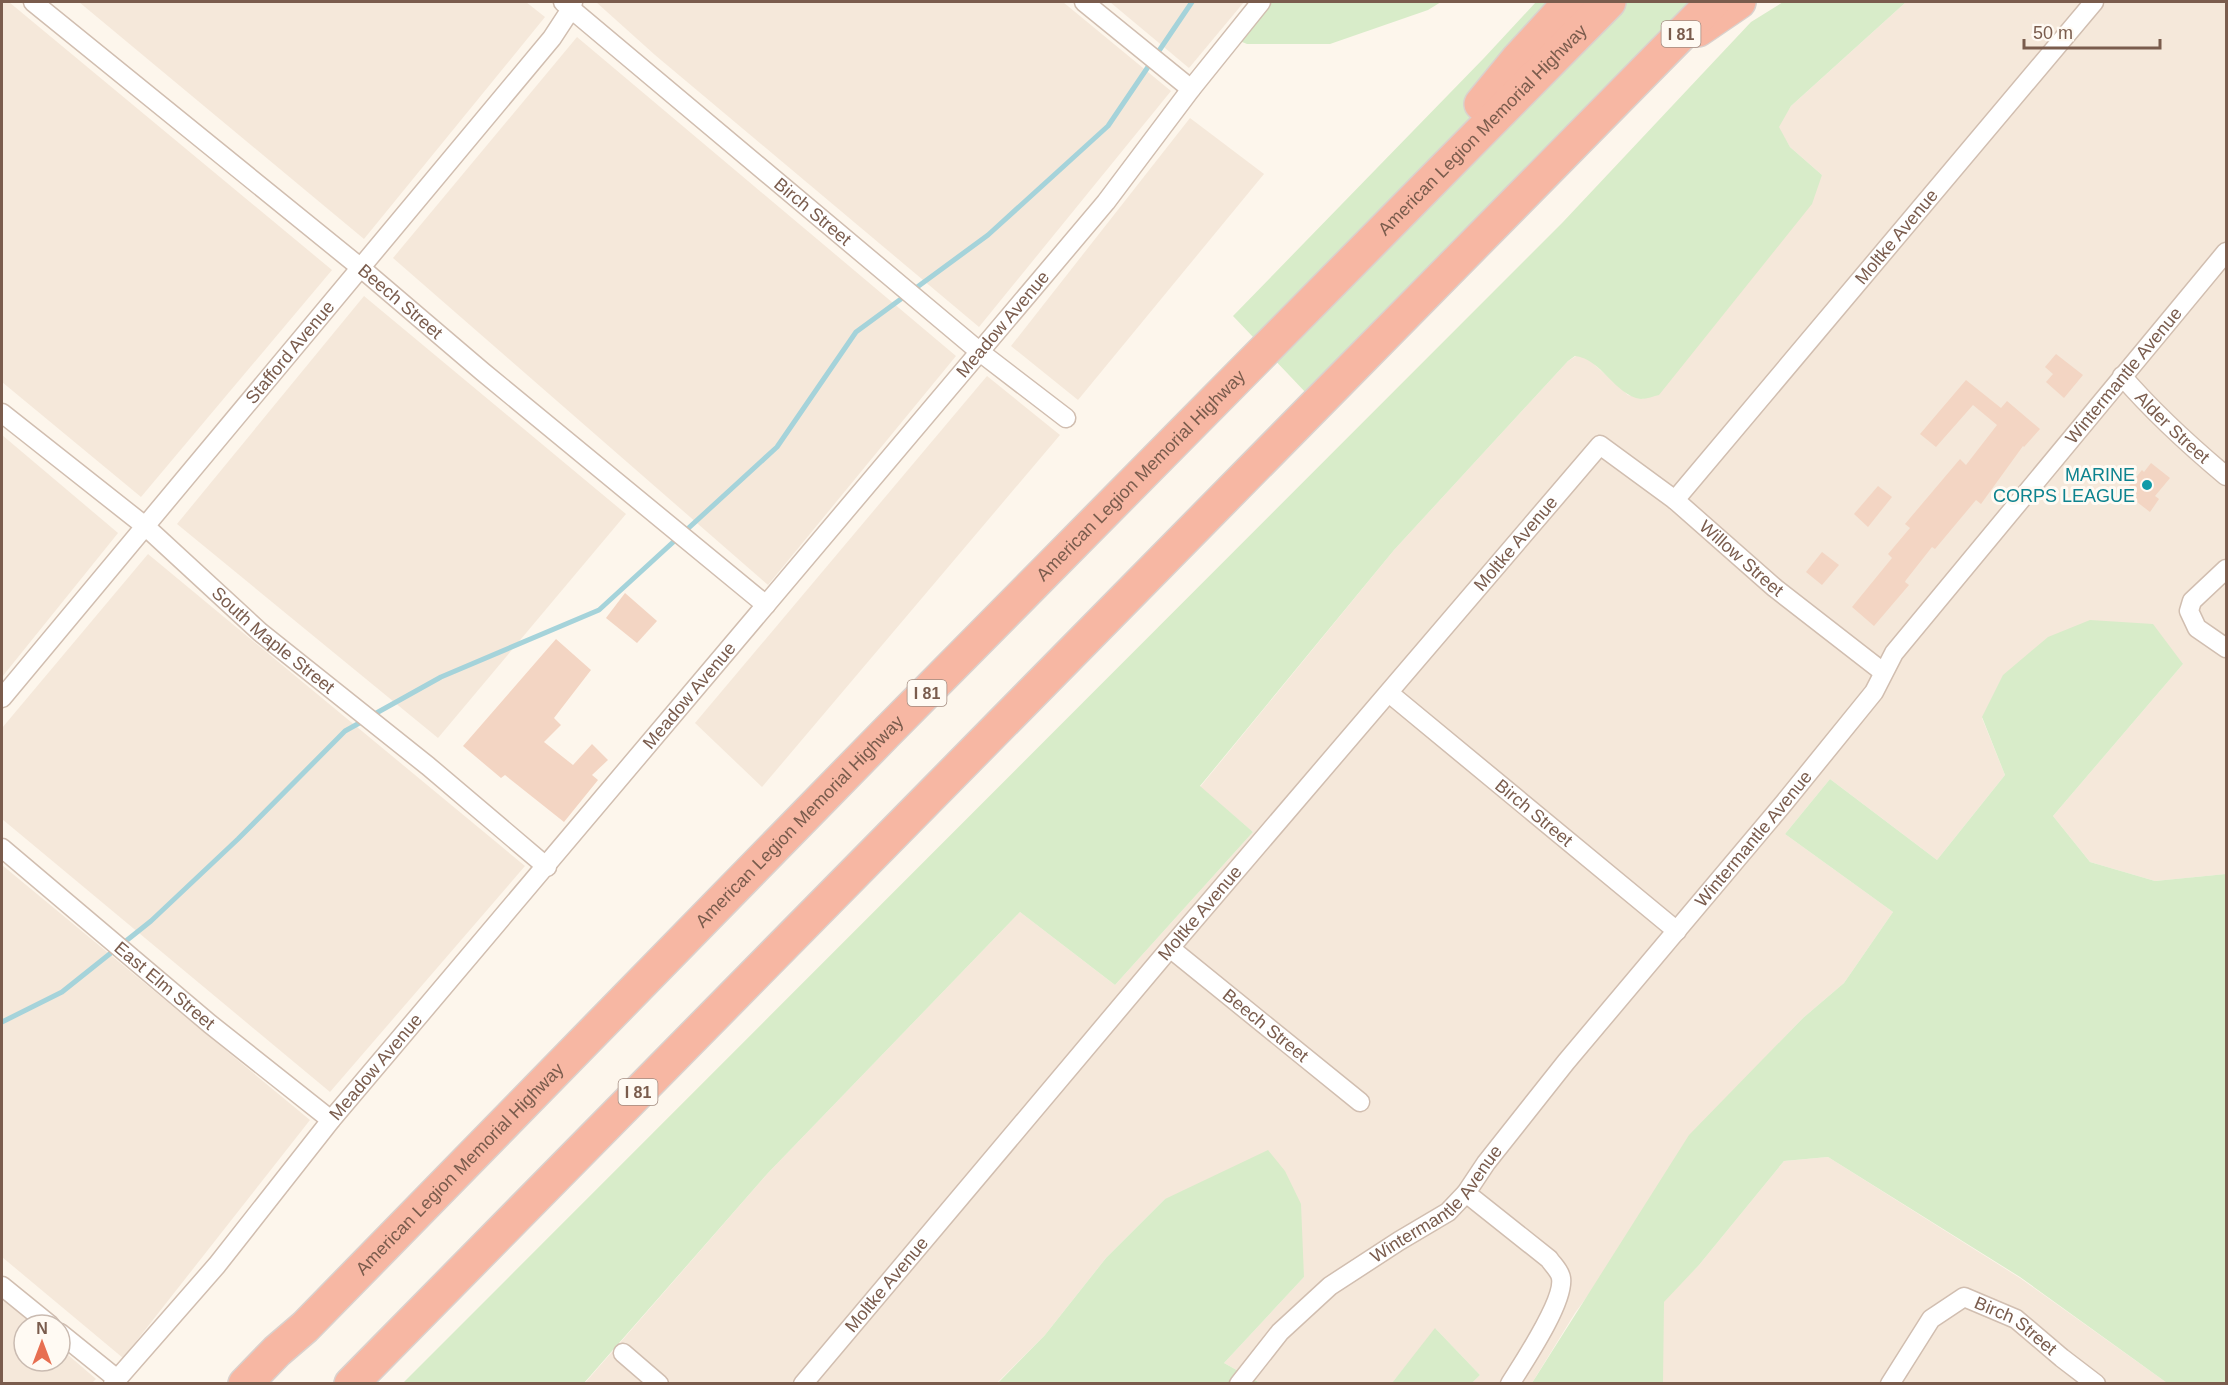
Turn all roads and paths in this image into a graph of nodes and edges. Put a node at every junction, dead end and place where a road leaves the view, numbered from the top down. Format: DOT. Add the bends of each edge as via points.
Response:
graph roads {
  1 [pos="33,2"];
  2 [pos="1084,2"];
  3 [pos="1261,2"];
  4 [pos="1570,2"];
  5 [pos="1609,2"];
  6 [pos="1713,2"];
  7 [pos="1738,2"];
  8 [pos="2094,2"];
  9 [pos="569,4"];
  10 [pos="1648,67"];
  11 [pos="1191,88"];
  12 [pos="1375,238"];
  13 [pos="2226,252"];
  14 [pos="361,268"];
  15 [pos="980,352"];
  16 [pos="2122,376"];
  17 [pos="2,413"];
  18 [pos="1066,418"];
  19 [pos="1600,445"];
  20 [pos="2226,476"];
  21 [pos="1675,500"];
  22 [pos="145,526"];
  23 [pos="2226,569"];
  24 [pos="766,605"];
  25 [pos="2226,647"];
  26 [pos="1883,672"];
  27 [pos="1389,693"];
  28 [pos="2,698"];
  29 [pos="2,848"];
  30 [pos="547,867"];
  31 [pos="1677,931"];
  32 [pos="1170,948"];
  33 [pos="1360,1102"];
  34 [pos="332,1120"];
  35 [pos="1466,1193"];
  36 [pos="2,1286"];
  37 [pos="35,1313"];
  38 [pos="72,1343"];
  39 [pos="622,1353"];
  40 [pos="115,1381"];
  41 [pos="245,1383"];
  42 [pos="351,1383"];
  43 [pos="659,1383"];
  44 [pos="803,1383"];
  45 [pos="1239,1383"];
  46 [pos="1510,1383"];
  47 [pos="1890,1383"];
  48 [pos="2096,1383"];
  1 -- 14 [label="street, Beech Street"];
  2 -- 11 [label="street"];
  3 -- 11 [label="street, Meadow Avenue"];
  4 -- 12 [label="highway" via="1510,68"];
  5 -- 12 [label="highway, American Legion Memorial Highway / I 81"];
  6 -- 10 [label="highway, I 81"];
  7 -- 10 [label="highway"];
  8 -- 21 [label="street, Moltke Avenue"];
  9 -- 14 [label="street, Stafford Avenue" via="552,38"];
  9 -- 15 [label="street, Birch Street"];
  10 -- 42 [label="highway, I 81"];
  11 -- 15 [label="street, Meadow Avenue" via="1106,202"];
  12 -- 41 [label="highway, American Legion Memorial Highway / I 81"];
  13 -- 16 [label="street, Wintermantle Avenue"];
  14 -- 22 [label="street, Stafford Avenue"];
  14 -- 24 [label="street, Beech Street"];
  15 -- 18 [label="street, Birch Street"];
  15 -- 24 [label="street, Meadow Avenue"];
  16 -- 20 [label="street, Alder Street" via="2188,444"];
  16 -- 26 [label="street, Wintermantle Avenue" via="1894,653"];
  17 -- 22 [label="street, South Maple Street"];
  19 -- 21 [label="street, Willow Street"];
  19 -- 27 [label="street, Moltke Avenue"];
  21 -- 26 [label="street, Willow Street" via="1774,588"];
  22 -- 28 [label="street, Stafford Avenue"];
  22 -- 30 [label="street, South Maple Street" via="260,632"];
  23 -- 25 [label="street" via="2192,601 2189,611 2197,628"];
  24 -- 30 [label="street, Meadow Avenue"];
  26 -- 31 [label="street, Wintermantle Avenue" via="1874,692"];
  27 -- 31 [label="street, Birch Street"];
  27 -- 32 [label="street, Moltke Avenue"];
  29 -- 34 [label="street, East Elm Street" via="210,1024"];
  30 -- 34 [label="street, Meadow Avenue"];
  31 -- 35 [label="street, Wintermantle Avenue" via="1566,1062"];
  32 -- 33 [label="street, Beech Street"];
  32 -- 44 [label="street, Moltke Avenue"];
  34 -- 40 [label="street, Meadow Avenue" via="217,1265"];
  35 -- 45 [label="street, Wintermantle Avenue" via="1448,1212 1330,1286 1280,1332"];
  35 -- 46 [label="street" via="1549,1259 1561,1279 1555,1307"];
  36 -- 37 [label="street"];
  38 -- 40 [label="street"];
  39 -- 43 [label="street"];
  47 -- 48 [label="street, Birch Street" via="1931,1319 1964,1297 2016,1319"];
}
